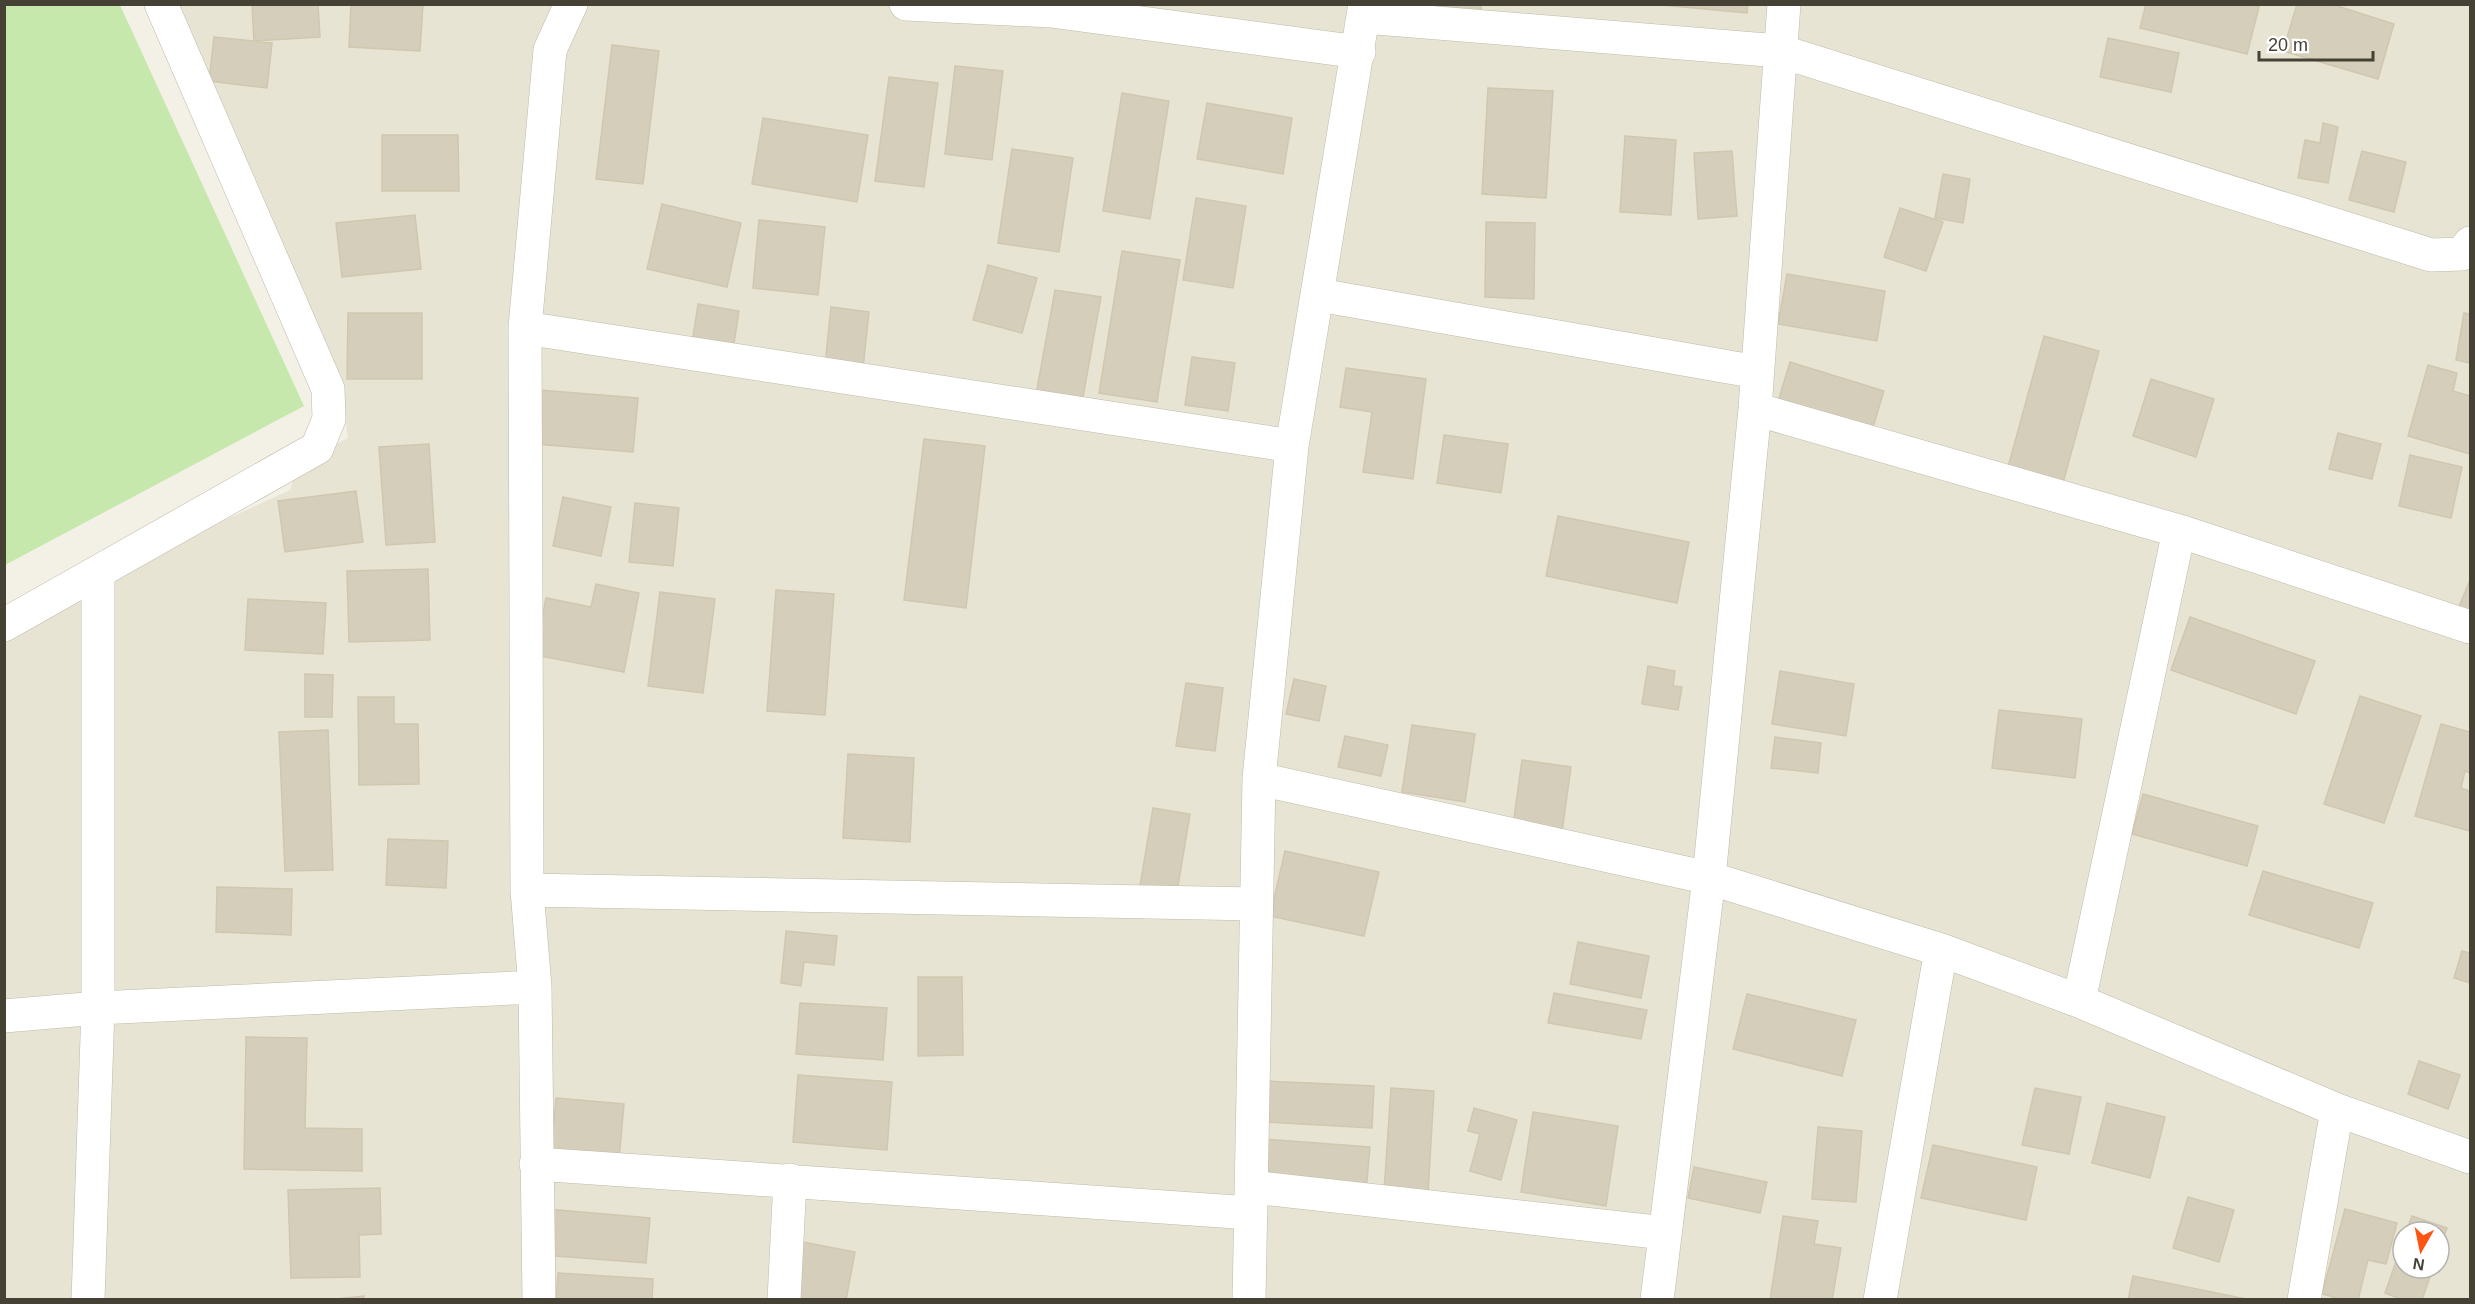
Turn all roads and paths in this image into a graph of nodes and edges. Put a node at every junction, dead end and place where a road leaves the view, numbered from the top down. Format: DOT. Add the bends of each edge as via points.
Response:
graph roads {
  1 [pos="161,4"];
  2 [pos="571,4"];
  3 [pos="906,4"];
  4 [pos="1784,4"];
  5 [pos="1364,11"];
  6 [pos="1780,51"];
  7 [pos="1359,52"];
  8 [pos="2470,243"];
  9 [pos="1319,295"];
  10 [pos="525,328"];
  11 [pos="1757,372"];
  12 [pos="1755,410"];
  13 [pos="1293,446"];
  14 [pos="2179,531"];
  15 [pos="98,573"];
  16 [pos="4,625"];
  17 [pos="2470,627"];
  18 [pos="1259,779"];
  19 [pos="1709,878"];
  20 [pos="528,890"];
  21 [pos="1257,904"];
  22 [pos="1941,950"];
  23 [pos="536,987"];
  24 [pos="2079,1001"];
  25 [pos="98,1008"];
  26 [pos="4,1016"];
  27 [pos="2337,1110"];
  28 [pos="2470,1157"];
  29 [pos="536,1164"];
  30 [pos="790,1180"];
  31 [pos="1251,1200"];
  32 [pos="1665,1233"];
  33 [pos="88,1299"];
  34 [pos="539,1299"];
  35 [pos="784,1299"];
  36 [pos="1250,1299"];
  37 [pos="1657,1299"];
  38 [pos="1880,1299"];
  39 [pos="2304,1299"];
  1 -- 15 [label="street" via="328,389 329,419 317,448"];
  2 -- 10 [label="street" via="550,50"];
  3 -- 7 [label="street" via="1051,11"];
  4 -- 6 [label="street"];
  5 -- 6 [label="street"];
  5 -- 7 [label="street"];
  6 -- 8 [label="street" via="2431,255 2462,254"];
  6 -- 11 [label="street"];
  7 -- 9 [label="street"];
  9 -- 11 [label="street"];
  9 -- 13 [label="street"];
  10 -- 13 [label="street"];
  10 -- 20 [label="street"];
  11 -- 12 [label="street"];
  12 -- 14 [label="street"];
  12 -- 19 [label="street"];
  13 -- 18 [label="street"];
  14 -- 17 [label="street"];
  14 -- 24 [label="street"];
  15 -- 16 [label="street"];
  15 -- 25 [label="street"];
  18 -- 19 [label="street"];
  18 -- 21 [label="street"];
  19 -- 22 [label="street"];
  19 -- 32 [label="street"];
  20 -- 21 [label="street"];
  20 -- 23 [label="street"];
  21 -- 31 [label="street"];
  22 -- 24 [label="street"];
  22 -- 38 [label="street"];
  23 -- 25 [label="street"];
  23 -- 29 [label="street"];
  24 -- 27 [label="street"];
  25 -- 26 [label="street"];
  25 -- 33 [label="street"];
  27 -- 28 [label="street"];
  27 -- 39 [label="street"];
  29 -- 30 [label="street"];
  29 -- 34 [label="street"];
  30 -- 31 [label="street"];
  30 -- 35 [label="street"];
  31 -- 32 [label="street"];
  31 -- 36 [label="street"];
  32 -- 37 [label="street"];
}
